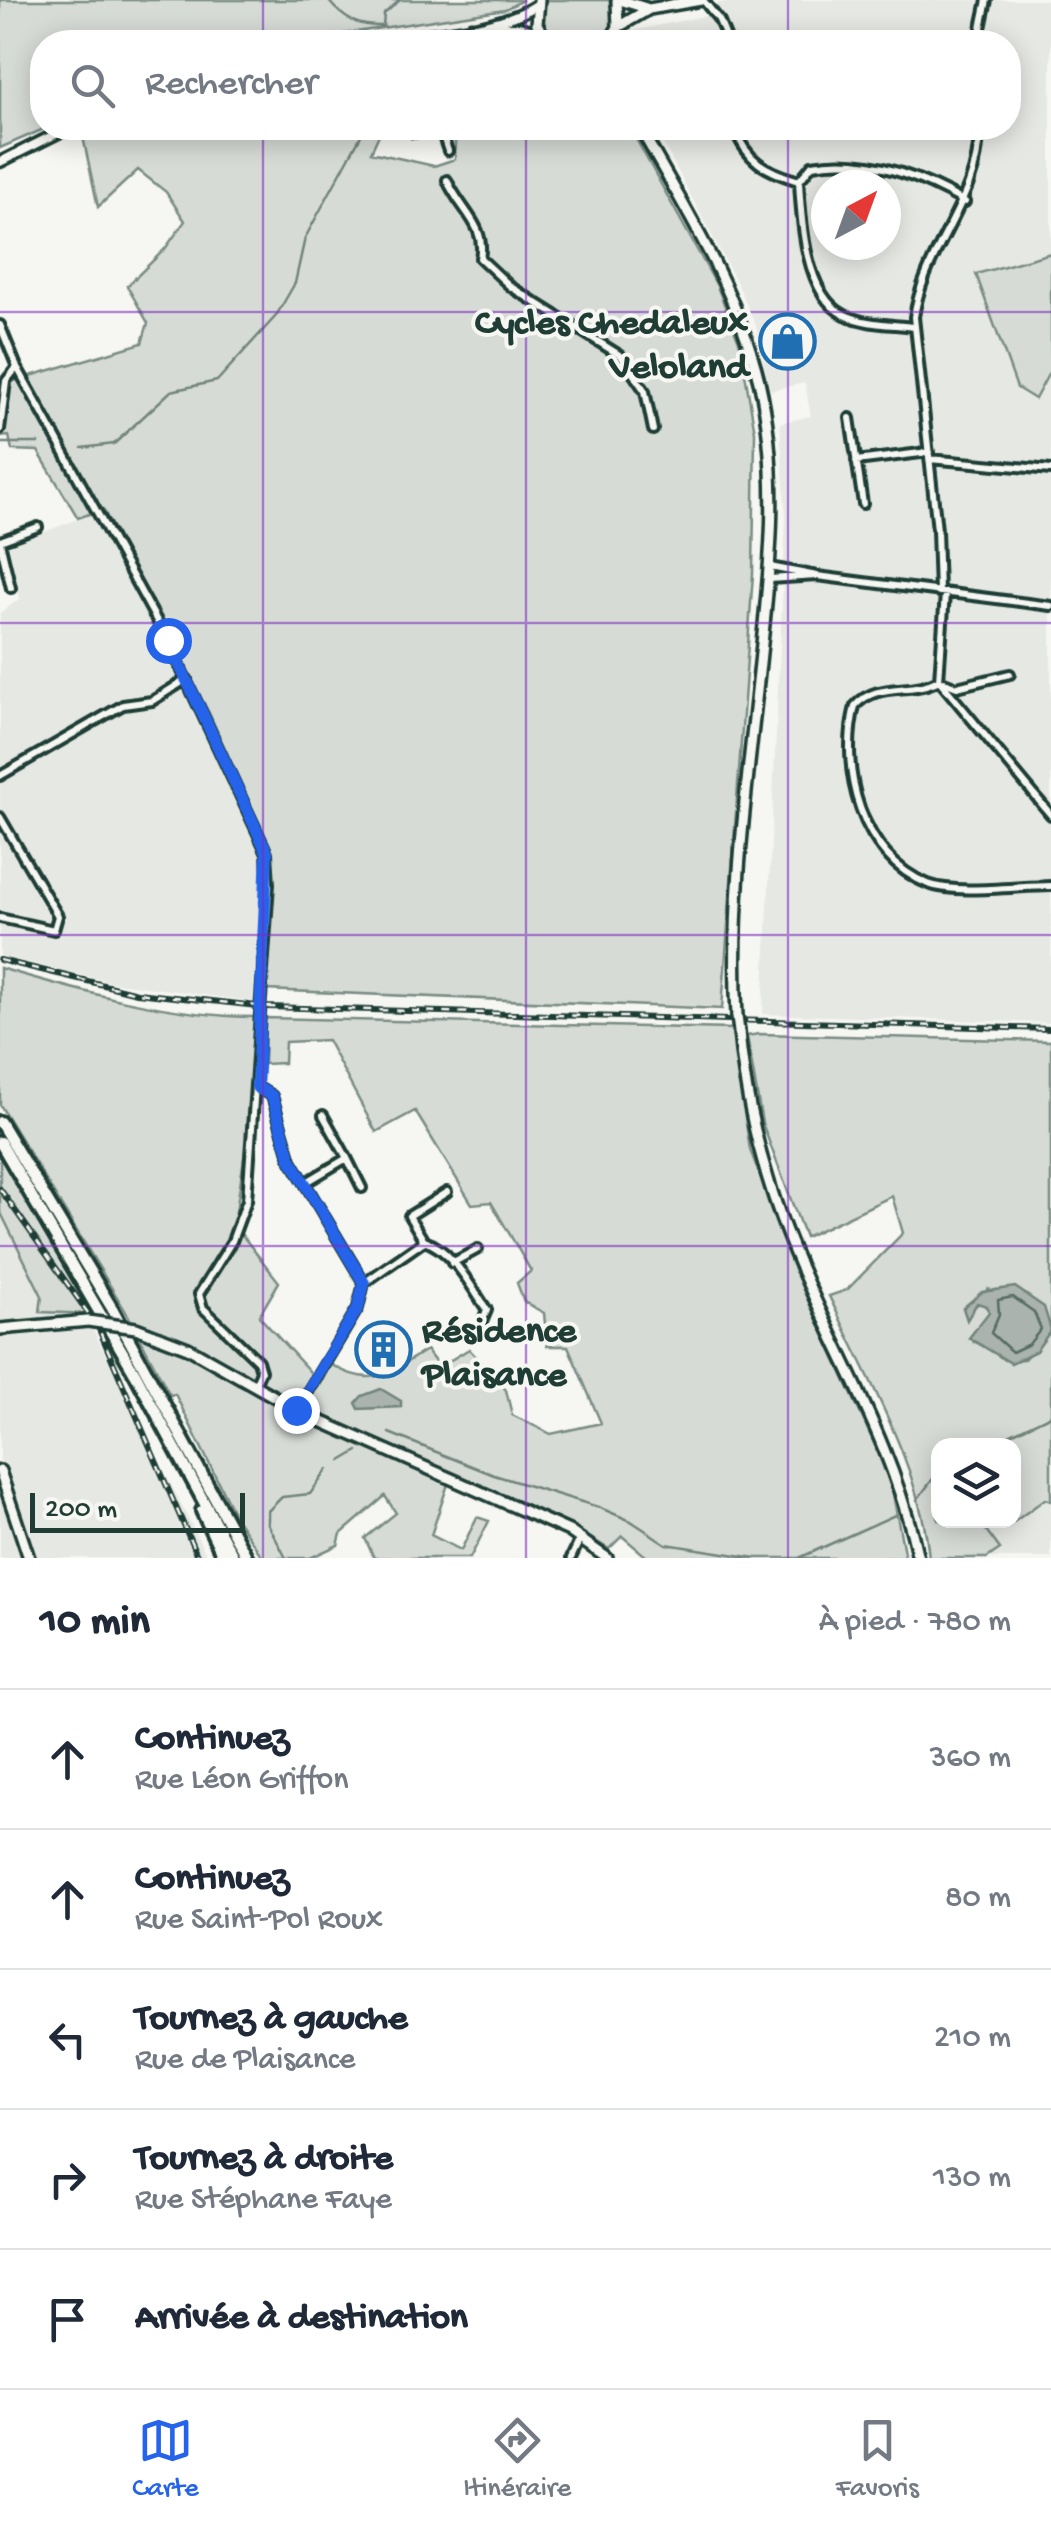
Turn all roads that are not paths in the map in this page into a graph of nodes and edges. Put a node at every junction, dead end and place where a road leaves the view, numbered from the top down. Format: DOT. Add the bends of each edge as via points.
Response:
graph roads {
  1 [pos="619,0"];
  2 [pos="702,0"];
  3 [pos="988,0"];
  4 [pos="538,2"];
  5 [pos="649,9"];
  6 [pos="466,27"];
  7 [pos="618,27"];
  8 [pos="445,30"];
  9 [pos="526,30"];
  10 [pos="543,30"];
  11 [pos="616,30"];
  12 [pos="722,30"];
  13 [pos="981,30"];
  14 [pos="44,140"];
  15 [pos="444,140"];
  16 [pos="646,140"];
  17 [pos="738,140"];
  18 [pos="977,140"];
  19 [pos="448,151"];
  20 [pos="0,162"];
  21 [pos="447,180"];
  22 [pos="799,181"];
  23 [pos="965,202"];
  24 [pos="0,326"];
  25 [pos="914,327"];
  26 [pos="17,367"];
  27 [pos="850,418"];
  28 [pos="0,430"];
  29 [pos="653,430"];
  30 [pos="929,455"];
  31 [pos="856,461"];
  32 [pos="1051,470"];
  33 [pos="863,504"];
  34 [pos="38,527"];
  35 [pos="0,541"];
  36 [pos="770,566"];
  37 [pos="817,576"];
  38 [pos="769,579"];
  39 [pos="11,588"];
  40 [pos="942,593"];
  41 [pos="1051,606"];
  42 [pos="1010,674"];
  43 [pos="188,679"];
  44 [pos="939,680"];
  45 [pos="0,776"];
  46 [pos="1051,815"];
  47 [pos="0,817"];
  48 [pos="1051,886"];
  49 [pos="0,918"];
  50 [pos="257,1087"];
  51 [pos="323,1115"];
  52 [pos="0,1122"];
  53 [pos="0,1142"];
  54 [pos="346,1158"];
  55 [pos="305,1183"];
  56 [pos="362,1188"];
  57 [pos="447,1192"];
  58 [pos="424,1241"];
  59 [pos="478,1248"];
  60 [pos="452,1264"];
  61 [pos="364,1283"];
  62 [pos="482,1322"];
  63 [pos="0,1329"];
  64 [pos="254,1387"];
  65 [pos="296,1410"];
  66 [pos="0,1470"];
  67 [pos="201,1495"];
  68 [pos="580,1539"];
  69 [pos="29,1558"];
  70 [pos="224,1558"];
  71 [pos="234,1558"];
  72 [pos="247,1558"];
  73 [pos="571,1558"];
  74 [pos="607,1558"];
  75 [pos="916,1558"];
  1 -- 5 [label="main road"];
  1 -- 7 [label="main road"];
  2 -- 5 [label="main road"];
  2 -- 12 [label="street"];
  3 -- 13 [label="street"];
  4 -- 6 [label="street" via="523,13"];
  4 -- 10 [label="main road"];
  5 -- 7 [label="main road"];
  6 -- 8 [label="street"];
  6 -- 9 [label="street"];
  7 -- 11 [label="main road"];
  14 -- 20 [label="street"];
  15 -- 19 [label="street"];
  16 -- 36 [label="main road" via="745,333 772,466"];
  17 -- 22 [label="street" via="757,165"];
  18 -- 23 [label="street"];
  21 -- 29 [label="street" via="456,202 478,225 480,258 512,287 621,356 645,391"];
  22 -- 23 [label="street" via="812,165 848,162 926,182"];
  22 -- 25 [label="street" via="812,268 828,302 864,321"];
  23 -- 25 [label="street" via="920,285"];
  24 -- 26 [label="street"];
  25 -- 30 [label="street"];
  26 -- 28 [label="street" via="6,381"];
  26 -- 43 [label="street"];
  27 -- 31 [label="street"];
  30 -- 31 [label="street"];
  30 -- 32 [label="street"];
  30 -- 40 [label="street"];
  31 -- 33 [label="street"];
  34 -- 35 [label="street"];
  35 -- 39 [label="street"];
  36 -- 37 [label="street"];
  36 -- 38 [label="main road"];
  37 -- 38 [label="street"];
  37 -- 40 [label="street"];
  38 -- 75 [label="main road, bridge" via="739,869 739,1032 759,1154 782,1222 880,1431"];
  40 -- 41 [label="street"];
  40 -- 44 [label="street"];
  42 -- 44 [label="street" via="957,687"];
  43 -- 45 [label="street" via="152,702 123,705"];
  43 -- 50 [label="street" via="267,852"];
  44 -- 46 [label="street"];
  44 -- 48 [label="street" via="925,688 875,691 855,706 851,773 866,823 899,868 930,884"];
  47 -- 49 [label="street" via="58,916 54,930"];
  50 -- 55 [label="street" via="272,1096 282,1141"];
  50 -- 64 [label="street" via="241,1220 199,1294 203,1308 258,1361"];
  51 -- 54 [label="street"];
  52 -- 72 [label="highway"];
  53 -- 67 [label="highway"];
  54 -- 55 [label="street"];
  54 -- 56 [label="street"];
  55 -- 61 [label="street"];
  57 -- 58 [label="street" via="409,1216"];
  58 -- 60 [label="street"];
  58 -- 61 [label="street"];
  59 -- 60 [label="street"];
  60 -- 62 [label="street" via="487,1310"];
  61 -- 65 [label="street" via="358,1308"];
  63 -- 64 [label="main road, bridge" via="88,1321 136,1328 188,1348"];
  64 -- 65 [label="main road"];
  65 -- 68 [label="main road"];
  66 -- 69 [label="main road"];
  67 -- 70 [label="highway"];
  67 -- 71 [label="highway"];
  68 -- 73 [label="street"];
  68 -- 74 [label="main road"];
}
